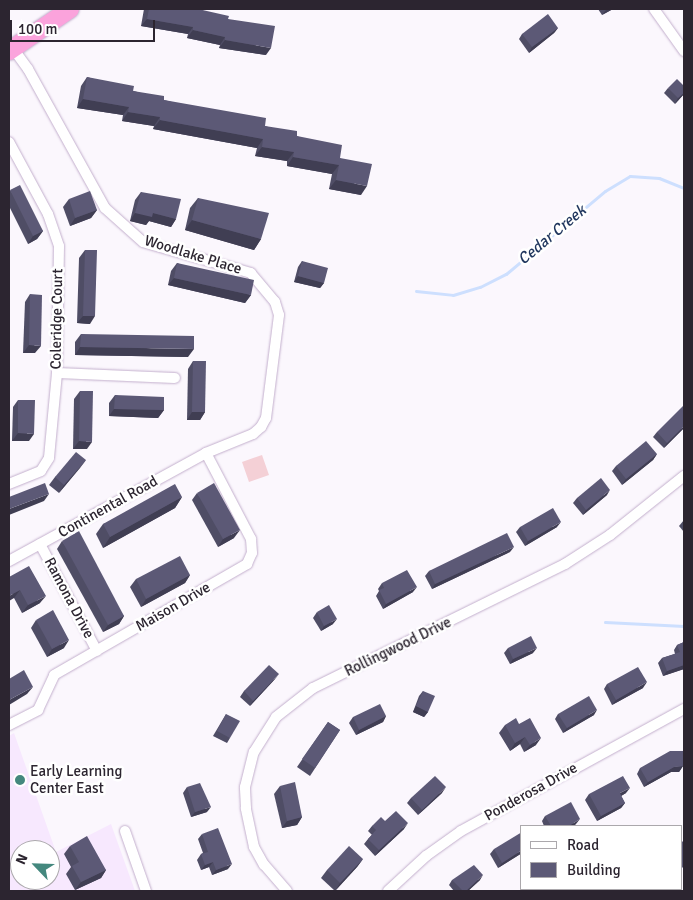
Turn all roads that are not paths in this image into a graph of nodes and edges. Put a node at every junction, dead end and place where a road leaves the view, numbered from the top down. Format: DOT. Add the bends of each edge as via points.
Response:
graph roads {
  1 [pos="70,9"];
  2 [pos="654,9"];
  3 [pos="11,49"];
  4 [pos="684,51"];
  5 [pos="9,142"];
  6 [pos="56,373"];
  7 [pos="175,378"];
  8 [pos="206,452"];
  9 [pos="684,476"];
  10 [pos="9,484"];
  11 [pos="40,544"];
  12 [pos="9,561"];
  13 [pos="97,651"];
  14 [pos="684,710"];
  15 [pos="9,725"];
  16 [pos="125,831"];
  17 [pos="146,891"];
  18 [pos="287,891"];
  19 [pos="388,891"];
  1 -- 3 [label="highway"];
  2 -- 4 [label="street"];
  3 -- 8 [label="street, Woodlake Place" via="28,69 105,208 123,226 143,242 252,273 275,302 279,315 266,418 253,434"];
  5 -- 6 [label="street, Coleridge Court" via="48,214 59,246"];
  6 -- 7 [label="street"];
  6 -- 10 [label="street, Coleridge Court" via="49,458 41,471"];
  8 -- 11 [label="street, Continental Road"];
  8 -- 13 [label="street, Maison Drive" via="251,539 252,553 247,564"];
  9 -- 18 [label="street, Rollingwood Drive" via="610,535 565,564 314,688 276,717 254,752 245,787 246,808 254,847 264,865"];
  11 -- 12 [label="street, Continental Road"];
  11 -- 13 [label="street, Ramona Drive"];
  13 -- 15 [label="street, Maison Drive" via="54,675 38,710"];
  14 -- 19 [label="street, Ponderosa Drive" via="461,831 426,856"];
  16 -- 17 [label="street"];
}
